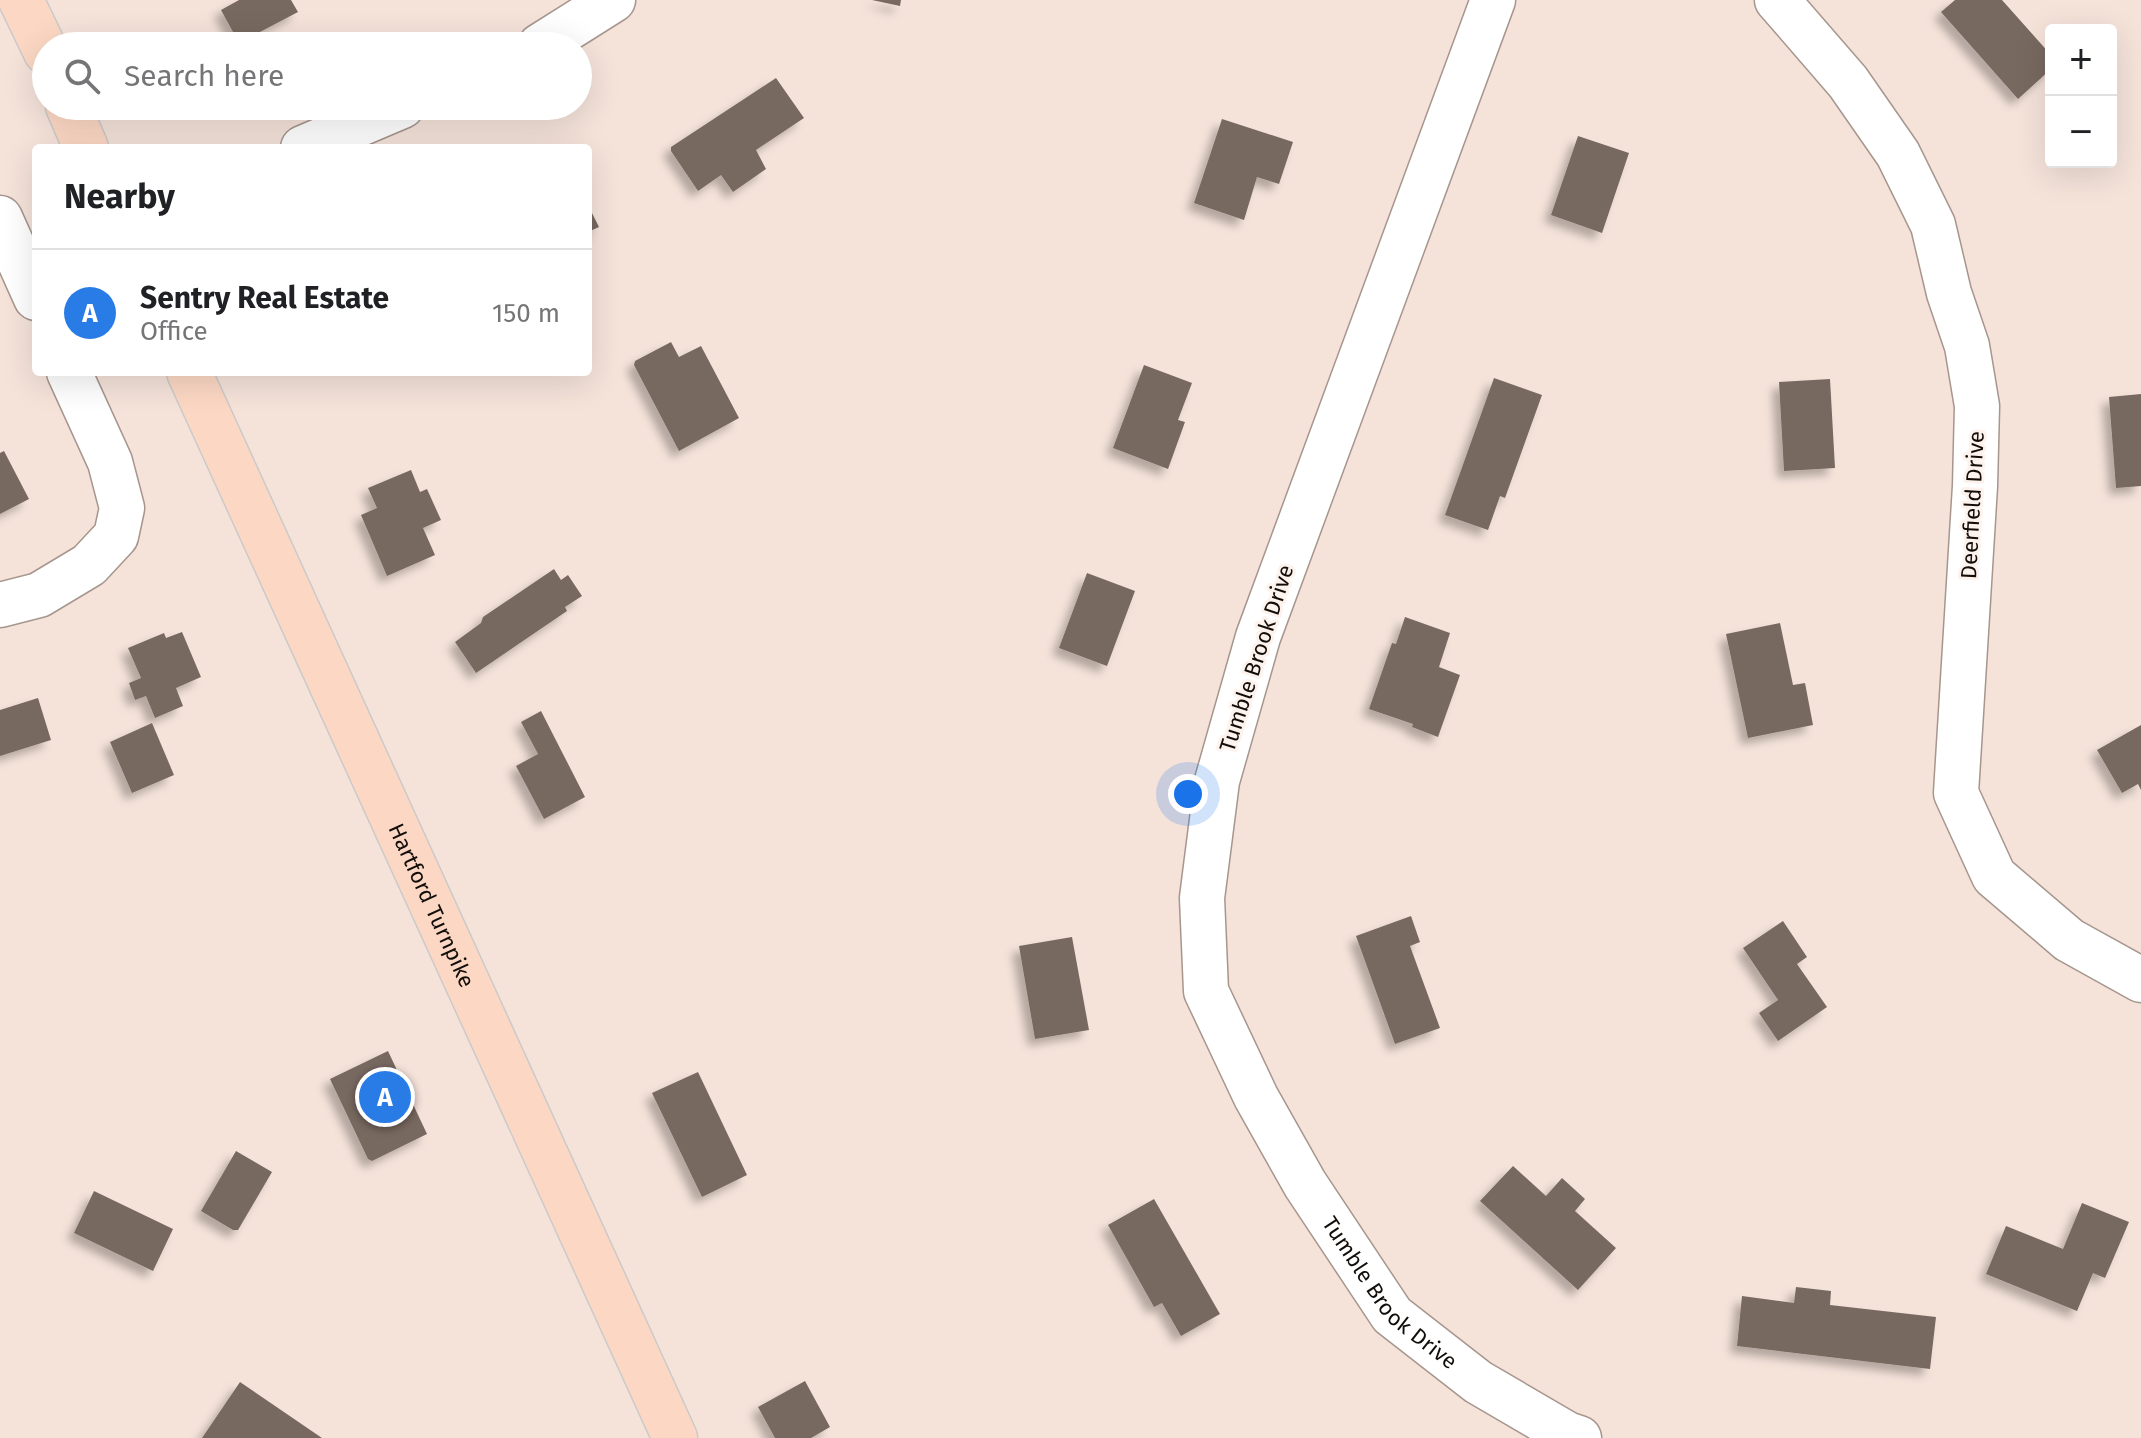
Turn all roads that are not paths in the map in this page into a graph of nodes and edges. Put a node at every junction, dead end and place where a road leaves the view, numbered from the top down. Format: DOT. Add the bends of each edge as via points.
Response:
graph roads {
  1 [pos="21,0"];
  2 [pos="613,0"];
  3 [pos="1493,0"];
  4 [pos="1777,0"];
  5 [pos="36,32"];
  6 [pos="562,32"];
  7 [pos="74,120"];
  8 [pos="369,120"];
  9 [pos="84,144"];
  10 [pos="312,144"];
  11 [pos="0,218"];
  12 [pos="32,289"];
  13 [pos="71,376"];
  14 [pos="191,376"];
  15 [pos="0,605"];
  16 [pos="2141,980"];
  17 [pos="675,1438"];
  18 [pos="1579,1438"];
  1 -- 5 [label="main road"];
  2 -- 6 [label="street"];
  3 -- 18 [label="street, Tumble Brook Drive" via="1258,637 1217,781 1202,898 1206,991 1305,1184 1392,1315 1478,1382"];
  4 -- 16 [label="street, Deerfield Drive" via="1848,82 1898,154 1933,225 1967,346 1977,406 1956,793 1994,876 2069,940"];
  7 -- 9 [label="main road"];
  8 -- 10 [label="street"];
  11 -- 12 [label="street"];
  13 -- 15 [label="street" via="110,462 122,508 116,536 89,565 39,595"];
  14 -- 17 [label="main road, Hartford Turnpike"];
}
